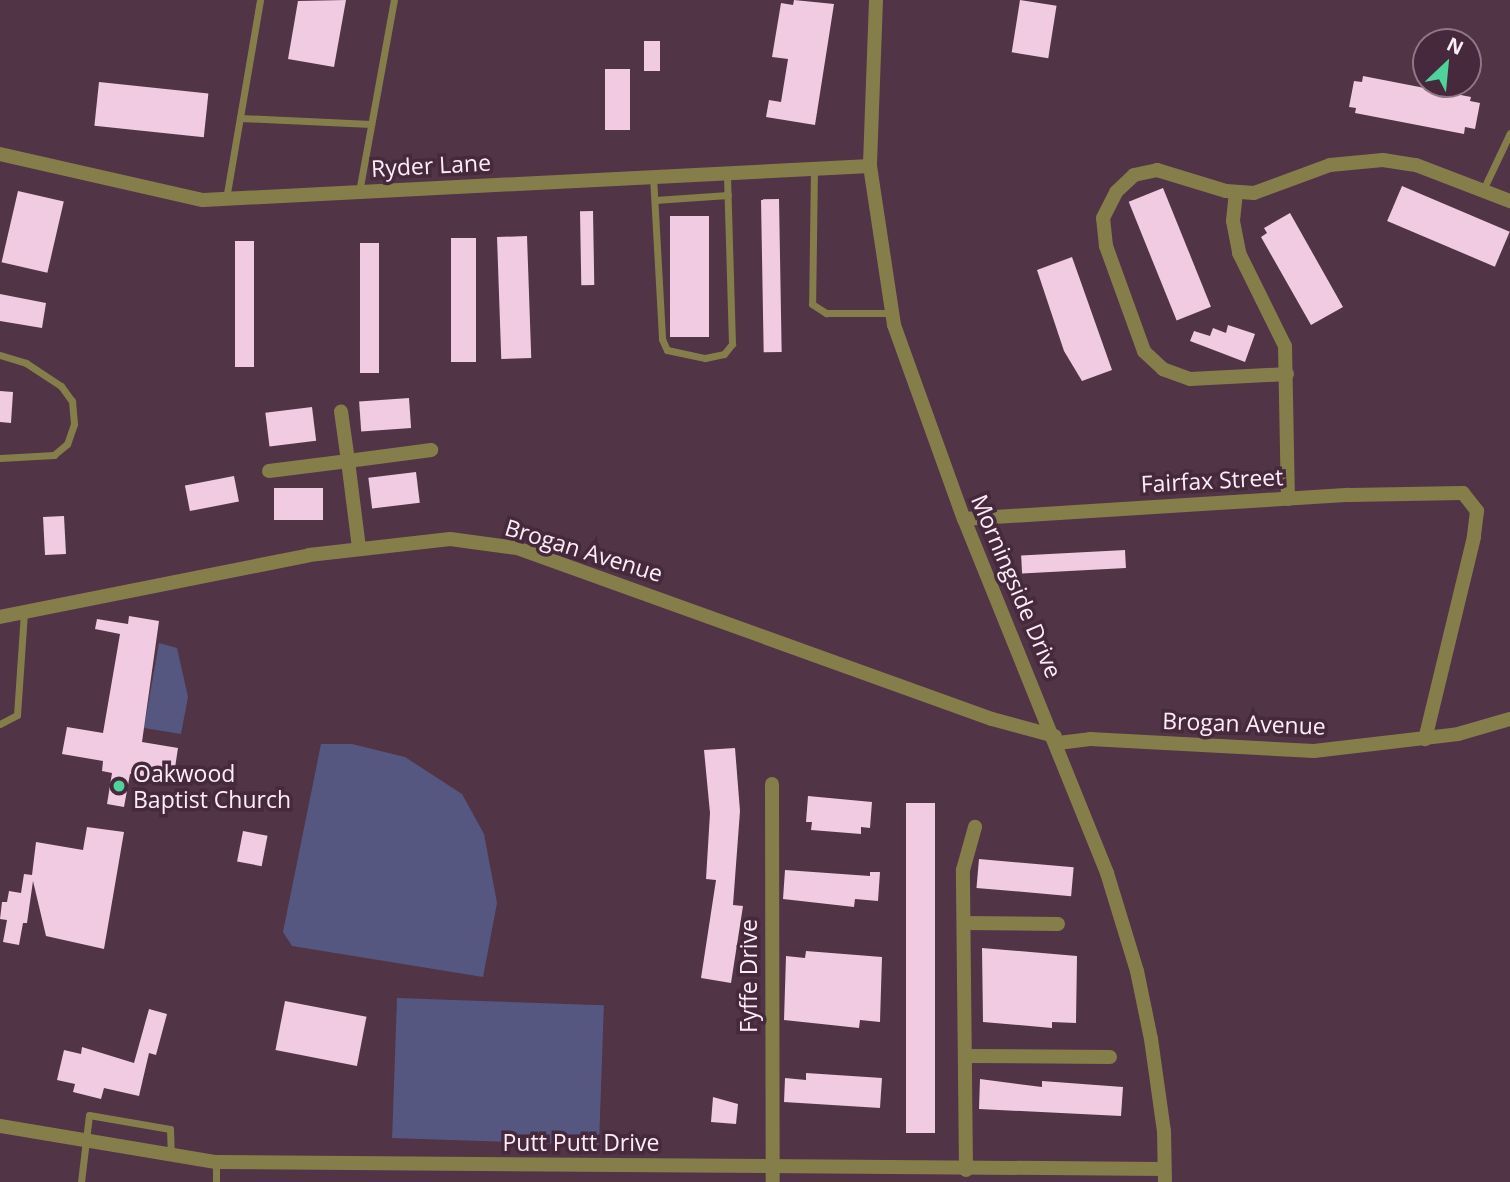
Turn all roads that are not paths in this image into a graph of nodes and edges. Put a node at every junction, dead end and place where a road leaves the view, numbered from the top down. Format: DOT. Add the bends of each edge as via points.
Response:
graph roads {
  1 [pos="260,0"];
  2 [pos="394,0"];
  3 [pos="876,0"];
  4 [pos="240,118"];
  5 [pos="371,124"];
  6 [pos="1510,133"];
  7 [pos="0,154"];
  8 [pos="870,166"];
  9 [pos="814,168"];
  10 [pos="727,172"];
  11 [pos="653,176"];
  12 [pos="1483,190"];
  13 [pos="358,192"];
  14 [pos="1236,192"];
  15 [pos="728,195"];
  16 [pos="226,200"];
  17 [pos="654,200"];
  18 [pos="1510,201"];
  19 [pos="892,313"];
  20 [pos="0,355"];
  21 [pos="1287,373"];
  22 [pos="341,411"];
  23 [pos="431,450"];
  24 [pos="0,458"];
  25 [pos="348,461"];
  26 [pos="269,471"];
  27 [pos="1288,499"];
  28 [pos="964,519"];
  29 [pos="359,548"];
  30 [pos="24,612"];
  31 [pos="0,617"];
  32 [pos="1510,719"];
  33 [pos="0,724"];
  34 [pos="1425,739"];
  35 [pos="1057,740"];
  36 [pos="772,784"];
  37 [pos="975,827"];
  38 [pos="964,923"];
  39 [pos="1058,924"];
  40 [pos="965,1056"];
  41 [pos="1110,1057"];
  42 [pos="0,1126"];
  43 [pos="86,1142"];
  44 [pos="171,1157"];
  45 [pos="216,1162"];
  46 [pos="966,1170"];
  47 [pos="773,1174"];
  48 [pos="1165,1176"];
  49 [pos="81,1182"];
  50 [pos="216,1182"];
  1 -- 4 [label="lane"];
  2 -- 5 [label="lane"];
  3 -- 8 [label="street, Morningside Drive"];
  4 -- 5 [label="lane"];
  4 -- 16 [label="lane"];
  5 -- 13 [label="lane"];
  6 -- 12 [label="lane"];
  7 -- 16 [label="street, Ryder Lane" via="203,200"];
  8 -- 9 [label="street, Ryder Lane"];
  8 -- 19 [label="street, Morningside Drive"];
  9 -- 10 [label="street, Ryder Lane"];
  9 -- 19 [label="lane" via="812,304 826,313"];
  10 -- 11 [label="street, Ryder Lane"];
  10 -- 15 [label="lane"];
  11 -- 13 [label="street, Ryder Lane"];
  11 -- 17 [label="lane"];
  12 -- 14 [label="street" via="1416,165 1383,160 1330,165 1282,186"];
  12 -- 18 [label="street"];
  13 -- 16 [label="street, Ryder Lane"];
  14 -- 21 [label="street" via="1235,239 1278,326"];
  14 -- 21 [label="street" via="1157,170 1134,175 1116,192 1103,218 1106,246 1144,351 1163,369 1190,379"];
  15 -- 17 [label="lane"];
  15 -- 17 [label="lane" via="732,344 724,354 705,358 667,350 662,339"];
  19 -- 28 [label="street, Morningside Drive"];
  20 -- 24 [label="lane" via="26,363 61,386 72,401 74,424 67,444 54,455"];
  21 -- 27 [label="street"];
  22 -- 25 [label="street"];
  23 -- 25 [label="street"];
  25 -- 26 [label="street"];
  25 -- 29 [label="street"];
  27 -- 28 [label="street, Fairfax Street"];
  27 -- 34 [label="street, Fairfax Street" via="1463,493 1477,511"];
  28 -- 35 [label="street, Morningside Drive"];
  29 -- 30 [label="street, Brogan Avenue"];
  29 -- 35 [label="street, Brogan Avenue" via="450,539 517,548"];
  30 -- 31 [label="street, Brogan Avenue"];
  30 -- 33 [label="lane" via="17,715"];
  32 -- 34 [label="street, Brogan Avenue"];
  34 -- 35 [label="street, Brogan Avenue" via="1314,751"];
  35 -- 48 [label="street, Morningside Drive" via="1107,873 1137,971 1164,1131"];
  36 -- 47 [label="street, Fyffe Drive"];
  37 -- 38 [label="street" via="963,870"];
  38 -- 39 [label="street"];
  38 -- 40 [label="street"];
  40 -- 41 [label="street"];
  40 -- 46 [label="street"];
  42 -- 43 [label="street, Putt Putt Drive"];
  43 -- 44 [label="street, Putt Putt Drive"];
  43 -- 44 [label="lane" via="89,1115 170,1129"];
  43 -- 49 [label="lane"];
  44 -- 45 [label="street, Putt Putt Drive"];
  45 -- 47 [label="street, Putt Putt Drive"];
  45 -- 50 [label="lane"];
  46 -- 47 [label="street, Putt Putt Drive"];
  46 -- 48 [label="street, Putt Putt Drive"];
}
